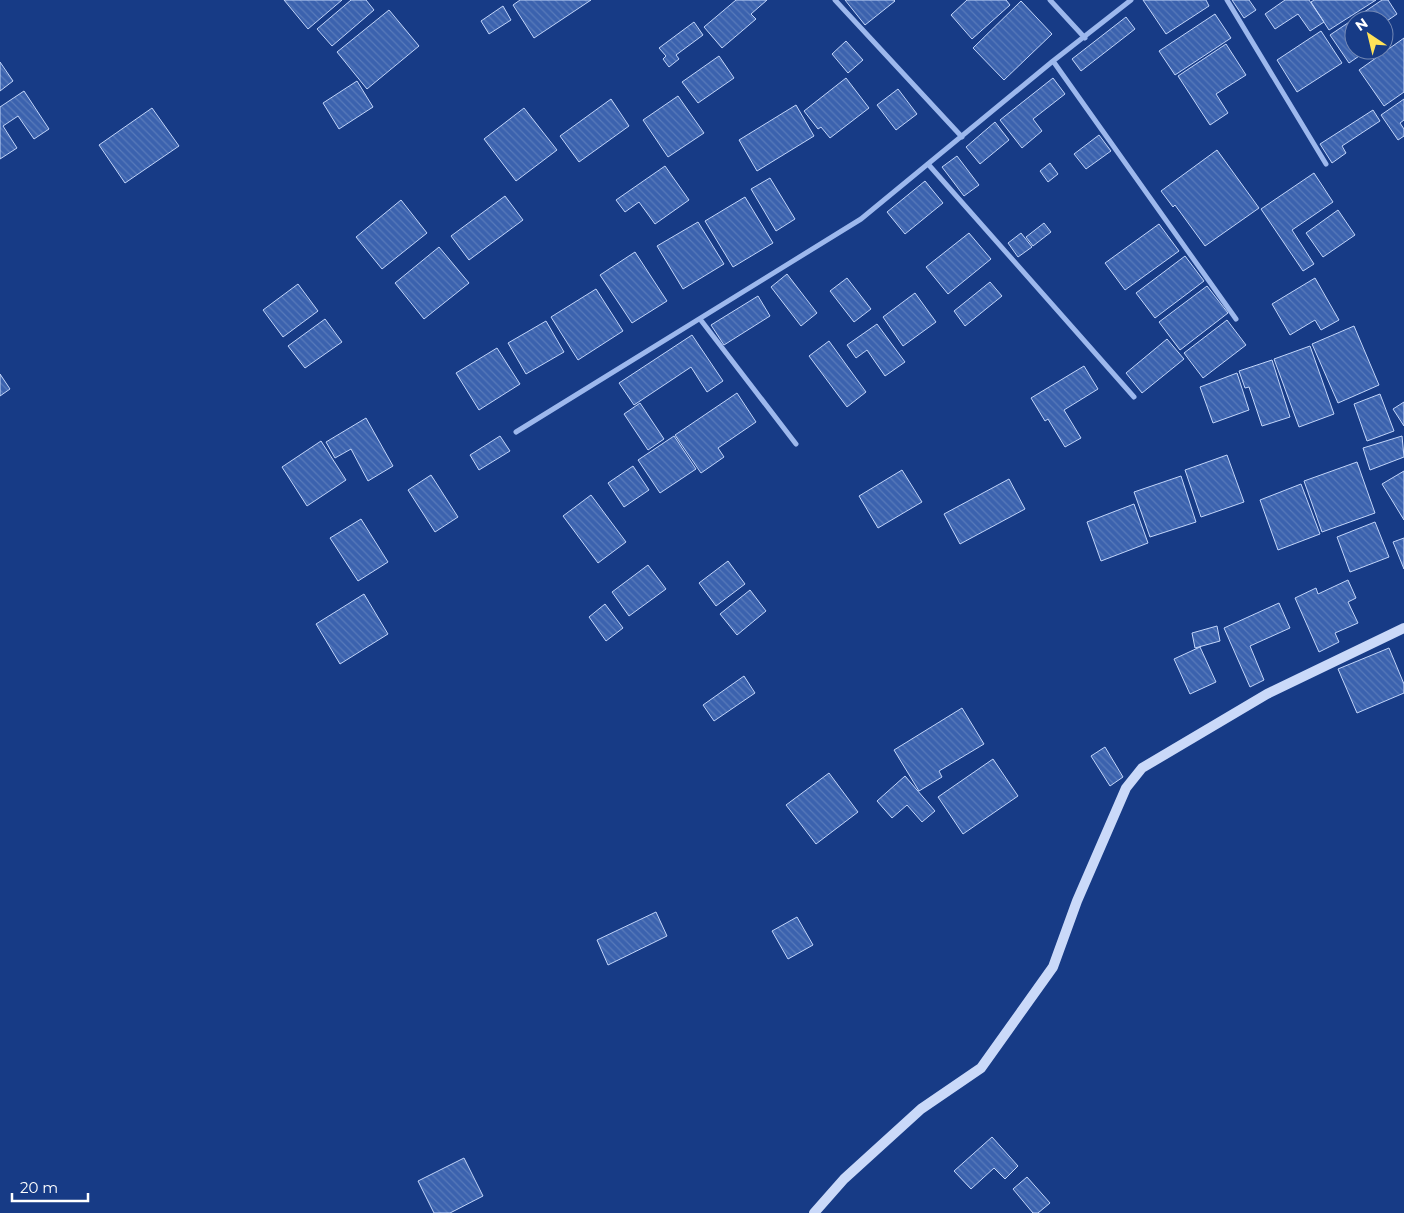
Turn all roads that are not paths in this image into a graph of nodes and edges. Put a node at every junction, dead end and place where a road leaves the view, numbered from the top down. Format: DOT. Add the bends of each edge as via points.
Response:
graph roads {
  1 [pos="835,0"];
  2 [pos="1050,0"];
  3 [pos="1131,0"];
  4 [pos="1227,0"];
  5 [pos="1085,38"];
  6 [pos="1053,61"];
  7 [pos="962,137"];
  8 [pos="928,164"];
  9 [pos="1326,164"];
  10 [pos="700,319"];
  11 [pos="1236,319"];
  12 [pos="1134,397"];
  13 [pos="516,432"];
  14 [pos="796,444"];
  15 [pos="1404,628"];
  16 [pos="814,1213"];
  1 -- 7 [label="street"];
  2 -- 5 [label="street"];
  3 -- 5 [label="street"];
  4 -- 9 [label="street"];
  5 -- 6 [label="street"];
  6 -- 7 [label="street"];
  6 -- 11 [label="street"];
  7 -- 8 [label="street"];
  8 -- 10 [label="street" via="861,219"];
  8 -- 12 [label="street"];
  10 -- 13 [label="street"];
  10 -- 14 [label="street"];
  15 -- 16 [label="street" via="1267,694 1142,768 1126,788 1077,901 1053,967 981,1068 922,1110 844,1179"];
}
